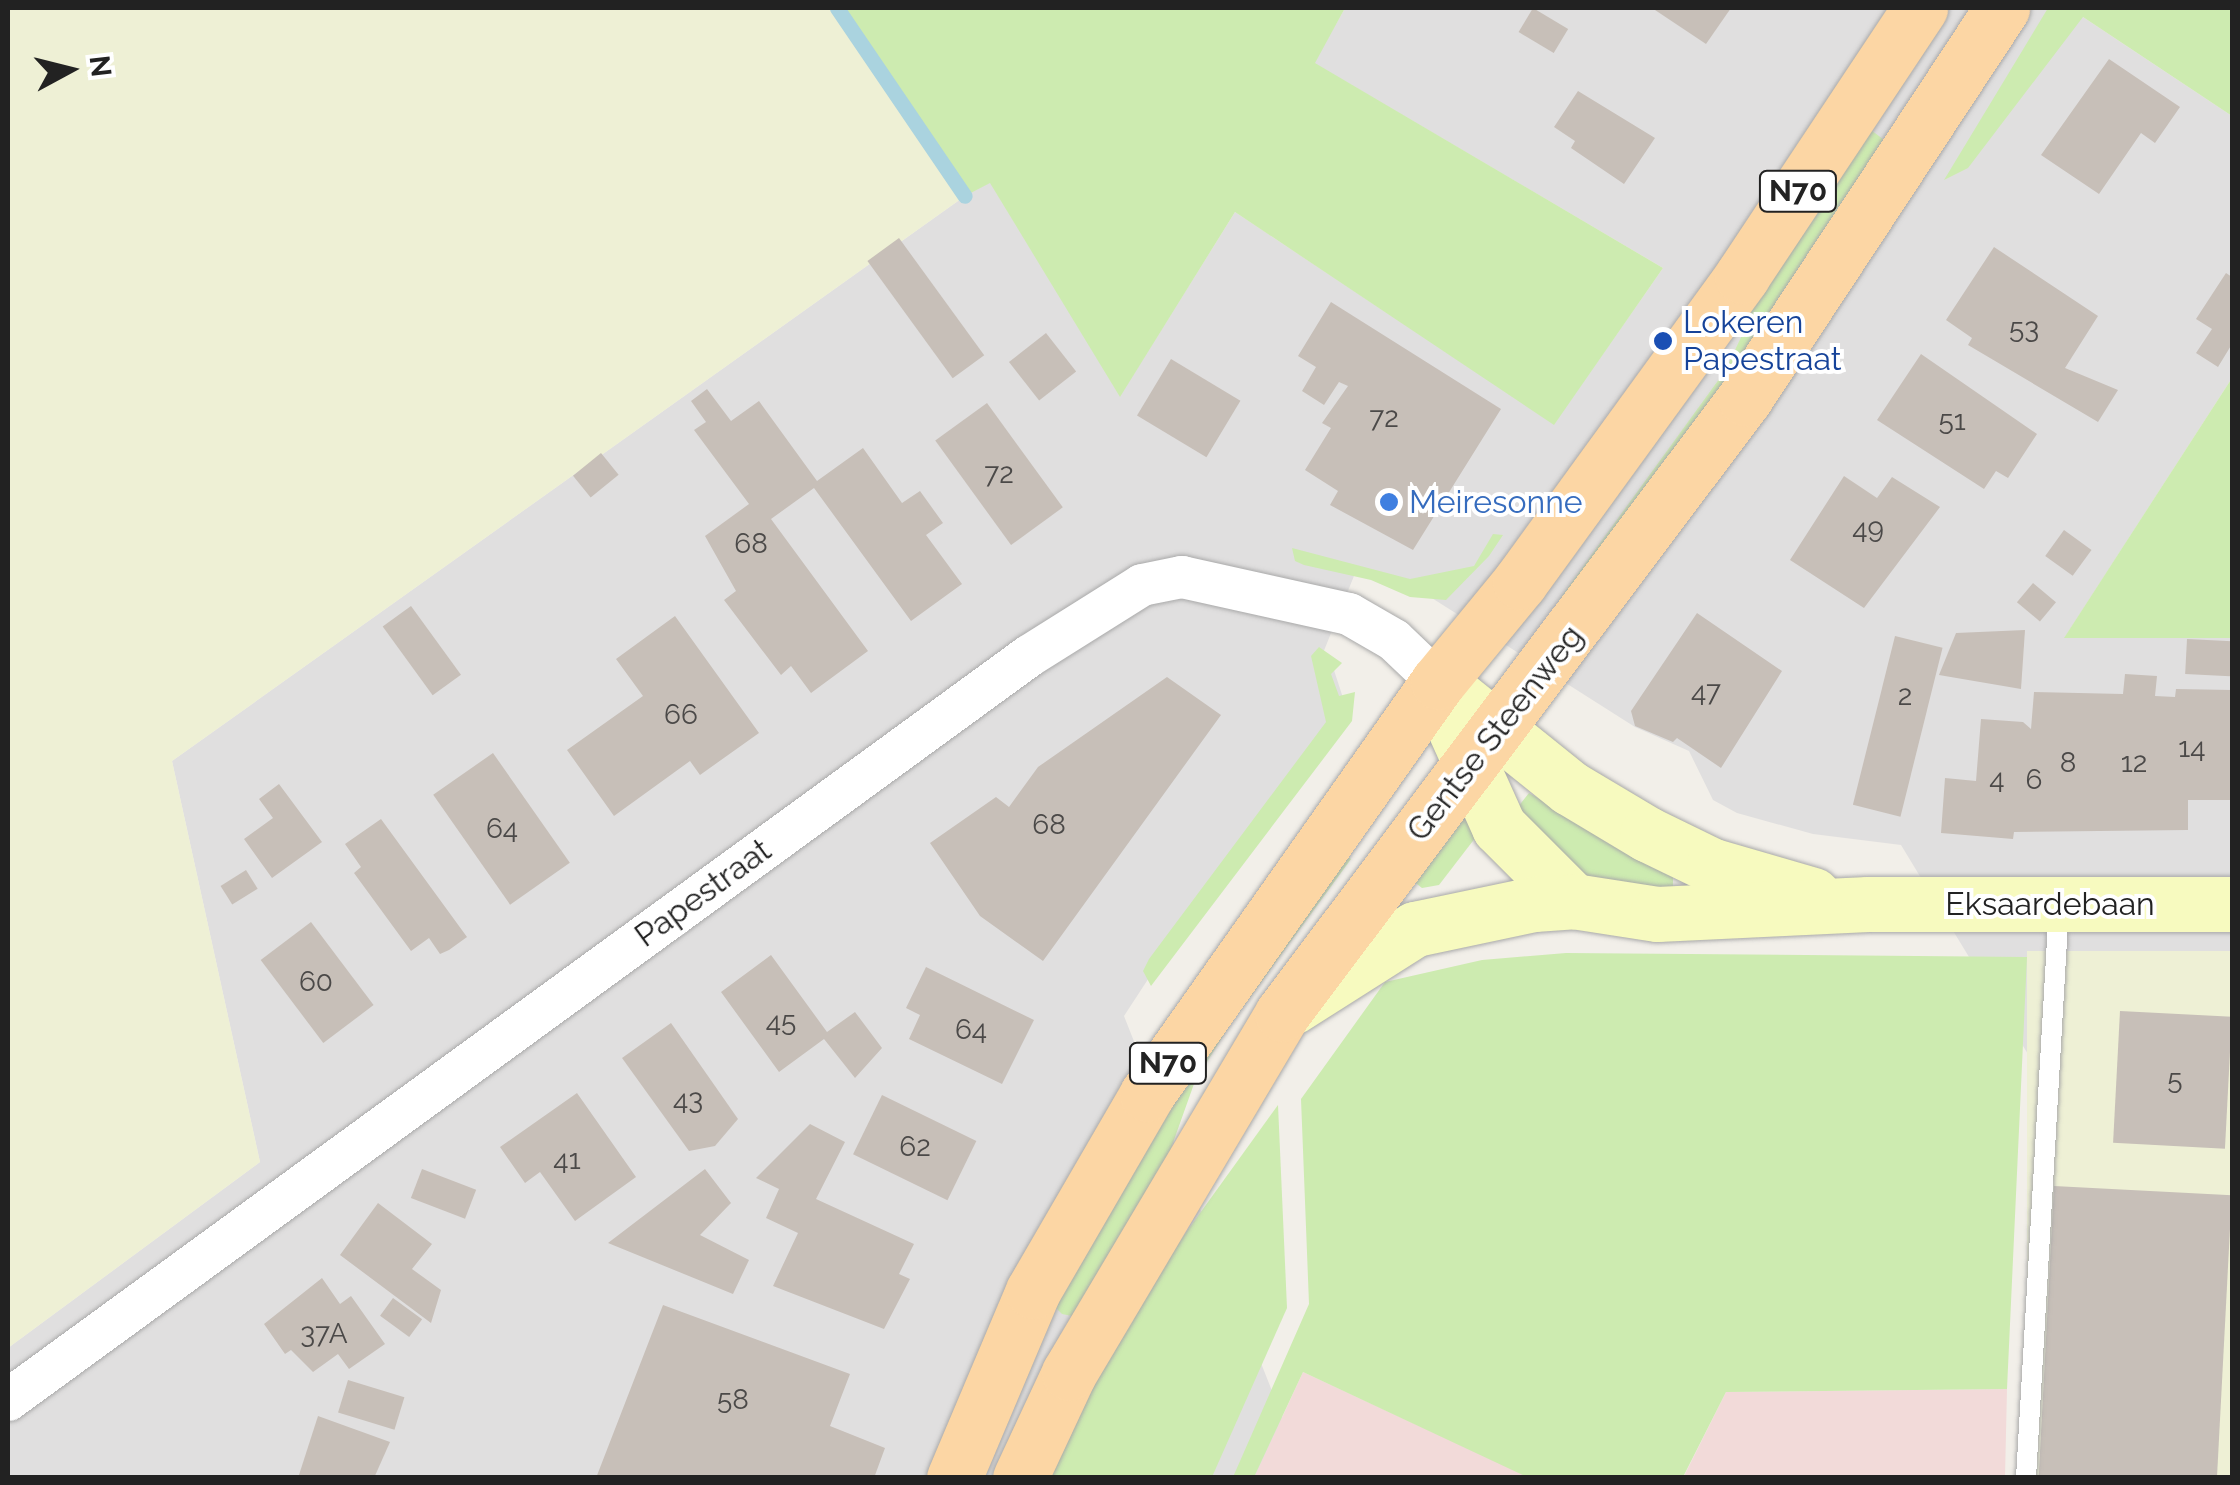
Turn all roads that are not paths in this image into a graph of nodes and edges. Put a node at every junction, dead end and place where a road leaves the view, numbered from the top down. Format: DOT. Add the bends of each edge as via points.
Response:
graph roads {
  1 [pos="1920,8"];
  2 [pos="2002,8"];
  3 [pos="1438,682"];
  4 [pos="1482,747"];
  5 [pos="1573,901"];
  6 [pos="2059,903"];
  7 [pos="1868,904"];
  8 [pos="2232,904"];
  9 [pos="1282,1014"];
  10 [pos="8,1400"];
  11 [pos="954,1478"];
  12 [pos="1020,1478"];
  13 [pos="2026,1478"];
  1 -- 3 [label="main road, N70" via="1730,292 1520,582"];
  2 -- 4 [label="main road, Gentse Steenweg / N70" via="1745,398"];
  3 -- 4 [label="main road"];
  3 -- 10 [label="street, Papestraat" via="1394,640 1350,614 1182,577 1142,585 1029,656"];
  3 -- 11 [label="main road, N70" via="1147,1094 1032,1290"];
  4 -- 5 [label="main road" via="1500,827"];
  4 -- 7 [label="main road, Eksaardebaan" via="1713,866"];
  4 -- 9 [label="main road, Gentse Steenweg / N70"];
  5 -- 7 [label="main road, Eksaardebaan" via="1656,914"];
  5 -- 9 [label="main road, Eksaardebaan" via="1415,929"];
  6 -- 7 [label="main road, Eksaardebaan"];
  6 -- 8 [label="main road, Eksaardebaan"];
  6 -- 13 [label="lane"];
  9 -- 12 [label="main road, Gentse Steenweg / N70" via="1078,1356"];
}
